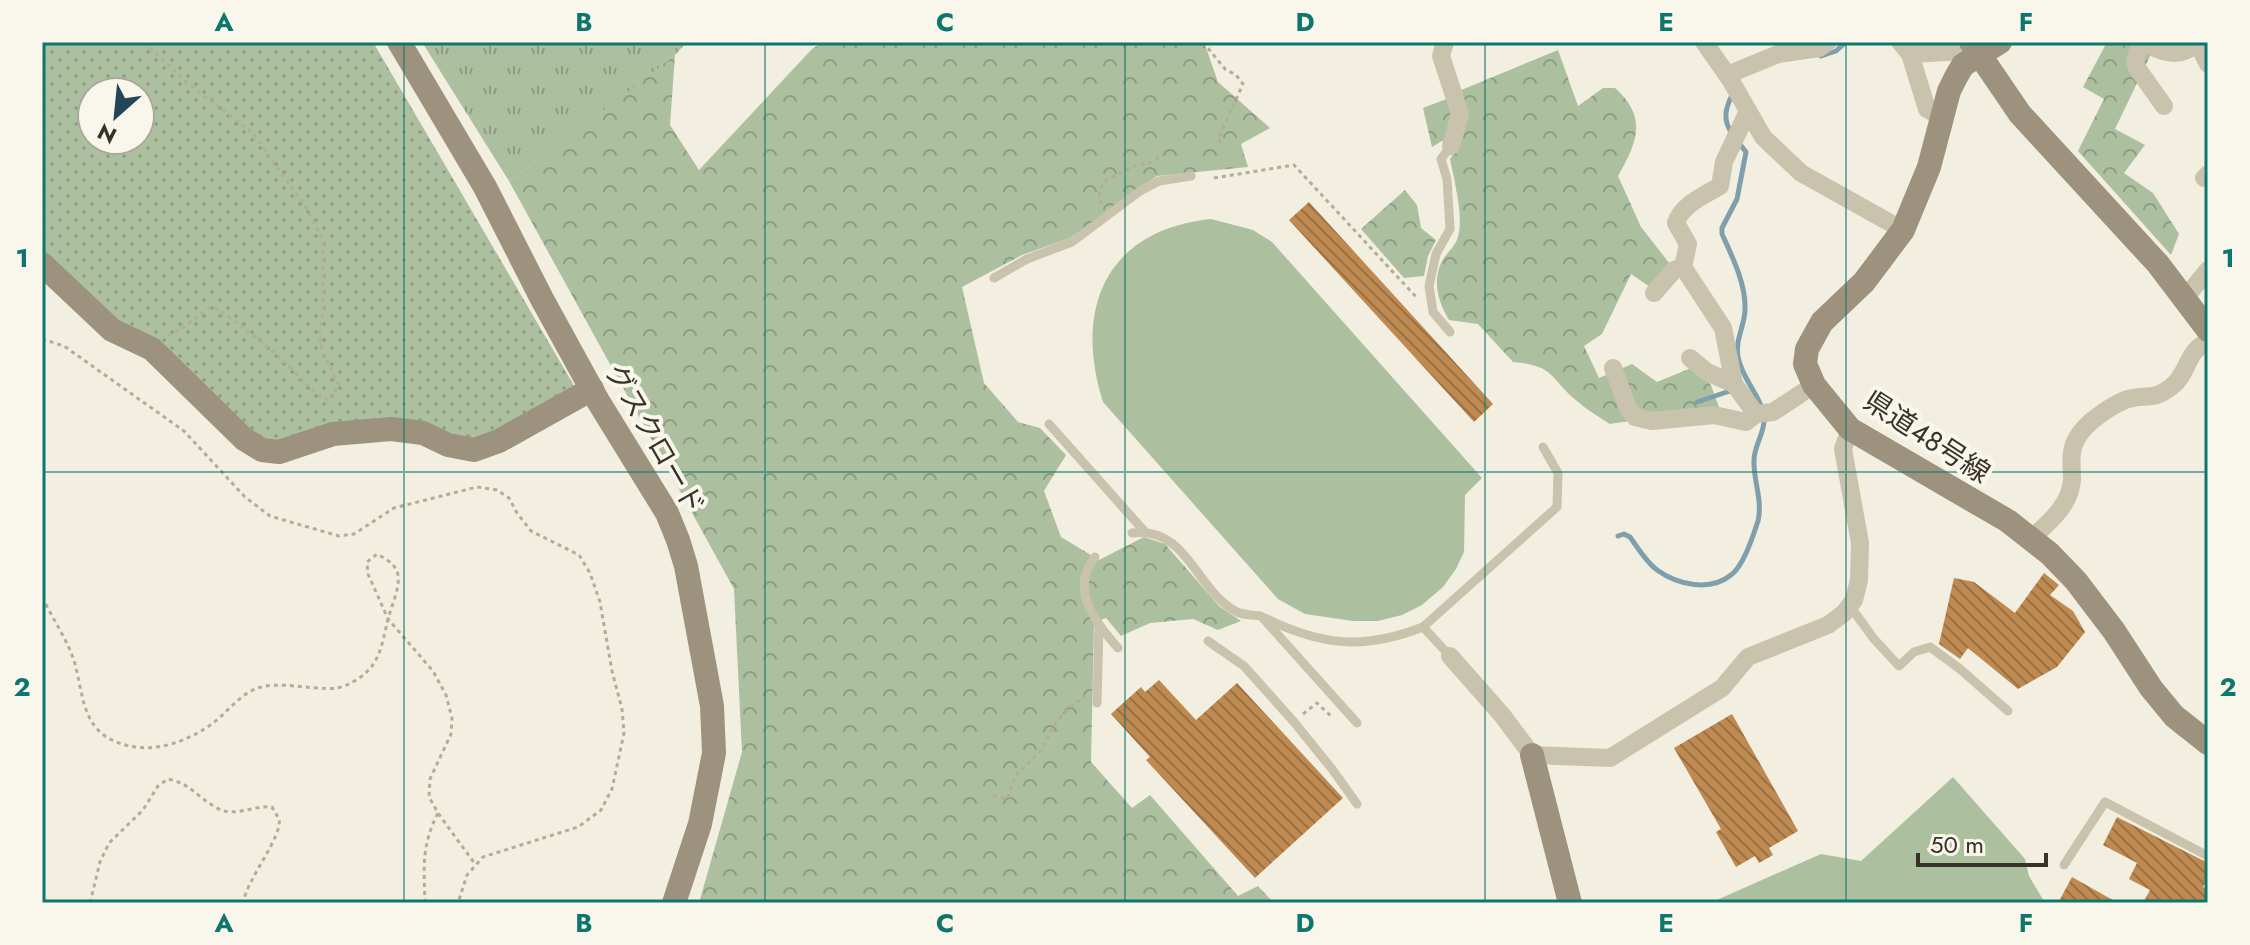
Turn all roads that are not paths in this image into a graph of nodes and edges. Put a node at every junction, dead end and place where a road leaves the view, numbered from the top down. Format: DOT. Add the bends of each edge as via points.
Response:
graph roads {
  1 [pos="399,42"];
  2 [pos="1445,42"];
  3 [pos="1704,42"];
  4 [pos="1828,42"];
  5 [pos="2000,42"];
  6 [pos="2141,42"];
  7 [pos="2198,42"];
  8 [pos="1974,47"];
  9 [pos="1906,50"];
  10 [pos="2208,64"];
  11 [pos="1729,77"];
  12 [pos="2164,106"];
  13 [pos="1744,112"];
  14 [pos="1942,117"];
  15 [pos="1451,146"];
  16 [pos="1191,176"];
  17 [pos="1903,230"];
  18 [pos="42,264"];
  19 [pos="1683,267"];
  20 [pos="2208,270"];
  21 [pos="994,278"];
  22 [pos="1654,293"];
  23 [pos="2185,298"];
  24 [pos="2208,330"];
  25 [pos="1450,332"];
  26 [pos="2208,342"];
  27 [pos="1690,358"];
  28 [pos="1613,368"];
  29 [pos="1734,384"];
  30 [pos="1814,385"];
  31 [pos="592,389"];
  32 [pos="1762,413"];
  33 [pos="1049,424"];
  34 [pos="1850,429"];
  35 [pos="1543,447"];
  36 [pos="1145,532"];
  37 [pos="1132,533"];
  38 [pos="2031,539"];
  39 [pos="1095,557"];
  40 [pos="1850,606"];
  41 [pos="1261,616"];
  42 [pos="1099,625"];
  43 [pos="1423,627"];
  44 [pos="1208,641"];
  45 [pos="1118,648"];
  46 [pos="1450,656"];
  47 [pos="1097,700"];
  48 [pos="2008,711"];
  49 [pos="1357,723"];
  50 [pos="2208,743"];
  51 [pos="1532,755"];
  52 [pos="1357,804"];
  53 [pos="2208,856"];
  54 [pos="2064,865"];
  55 [pos="674,903"];
  56 [pos="1570,903"];
  1 -- 31 [label="street, グスクロード" via="485,187"];
  2 -- 15 [label="street" via="1441,56 1460,114"];
  3 -- 11 [label="street"];
  4 -- 11 [label="street" via="1778,54"];
  5 -- 8 [label="street"];
  6 -- 7 [label="street" via="2171,55 2189,51"];
  6 -- 12 [label="street" via="2137,68"];
  7 -- 10 [label="street"];
  8 -- 9 [label="street"];
  8 -- 14 [label="street"];
  8 -- 23 [label="street" via="2020,114"];
  9 -- 14 [label="street" via="1927,109"];
  11 -- 13 [label="street"];
  13 -- 17 [label="street" via="1801,173"];
  13 -- 19 [label="street" via="1720,186 1679,214 1676,223 1688,244"];
  14 -- 17 [label="street" via="1929,167"];
  15 -- 25 [label="lane" via="1441,159 1450,229 1436,254 1429,286 1433,312"];
  16 -- 21 [label="lane" via="1159,181 1072,242"];
  17 -- 30 [label="street" via="1864,282 1822,322 1805,364"];
  18 -- 31 [label="street" via="112,330 152,349 244,439 262,450 279,452 333,434 391,429 474,450"];
  19 -- 22 [label="street"];
  19 -- 29 [label="street" via="1723,328"];
  20 -- 23 [label="street"];
  23 -- 24 [label="street"];
  26 -- 38 [label="street" via="2191,355 2186,372 2167,391 2126,400 2077,437 2069,494 2060,511"];
  27 -- 29 [label="street"];
  28 -- 32 [label="street" via="1635,417 1652,421 1714,415 1746,422"];
  29 -- 32 [label="street"];
  30 -- 32 [label="street"];
  30 -- 34 [label="street, 県道48号線"];
  31 -- 55 [label="street, グスクロード" via="678,540 712,706 710,782"];
  33 -- 36 [label="lane"];
  34 -- 38 [label="street, 県道48号線"];
  34 -- 40 [label="street" via="1843,449 1860,543 1859,580"];
  35 -- 43 [label="lane" via="1558,473 1557,507"];
  36 -- 37 [label="lane"];
  36 -- 41 [label="lane" via="1174,543 1223,602 1239,613"];
  38 -- 50 [label="street, 県道48号線" via="2076,581 2174,716"];
  39 -- 42 [label="lane" via="1083,584 1085,603"];
  40 -- 48 [label="lane" via="1899,666 1914,652 1930,647"];
  40 -- 51 [label="street" via="1828,625 1748,657 1722,688 1610,758"];
  41 -- 43 [label="lane" via="1336,643 1381,640"];
  41 -- 49 [label="lane"];
  42 -- 45 [label="lane"];
  42 -- 47 [label="lane"];
  43 -- 46 [label="lane"];
  44 -- 52 [label="lane" via="1244,666"];
  46 -- 51 [label="street"];
  51 -- 56 [label="street"];
  53 -- 54 [label="lane" via="2105,802"];
}
